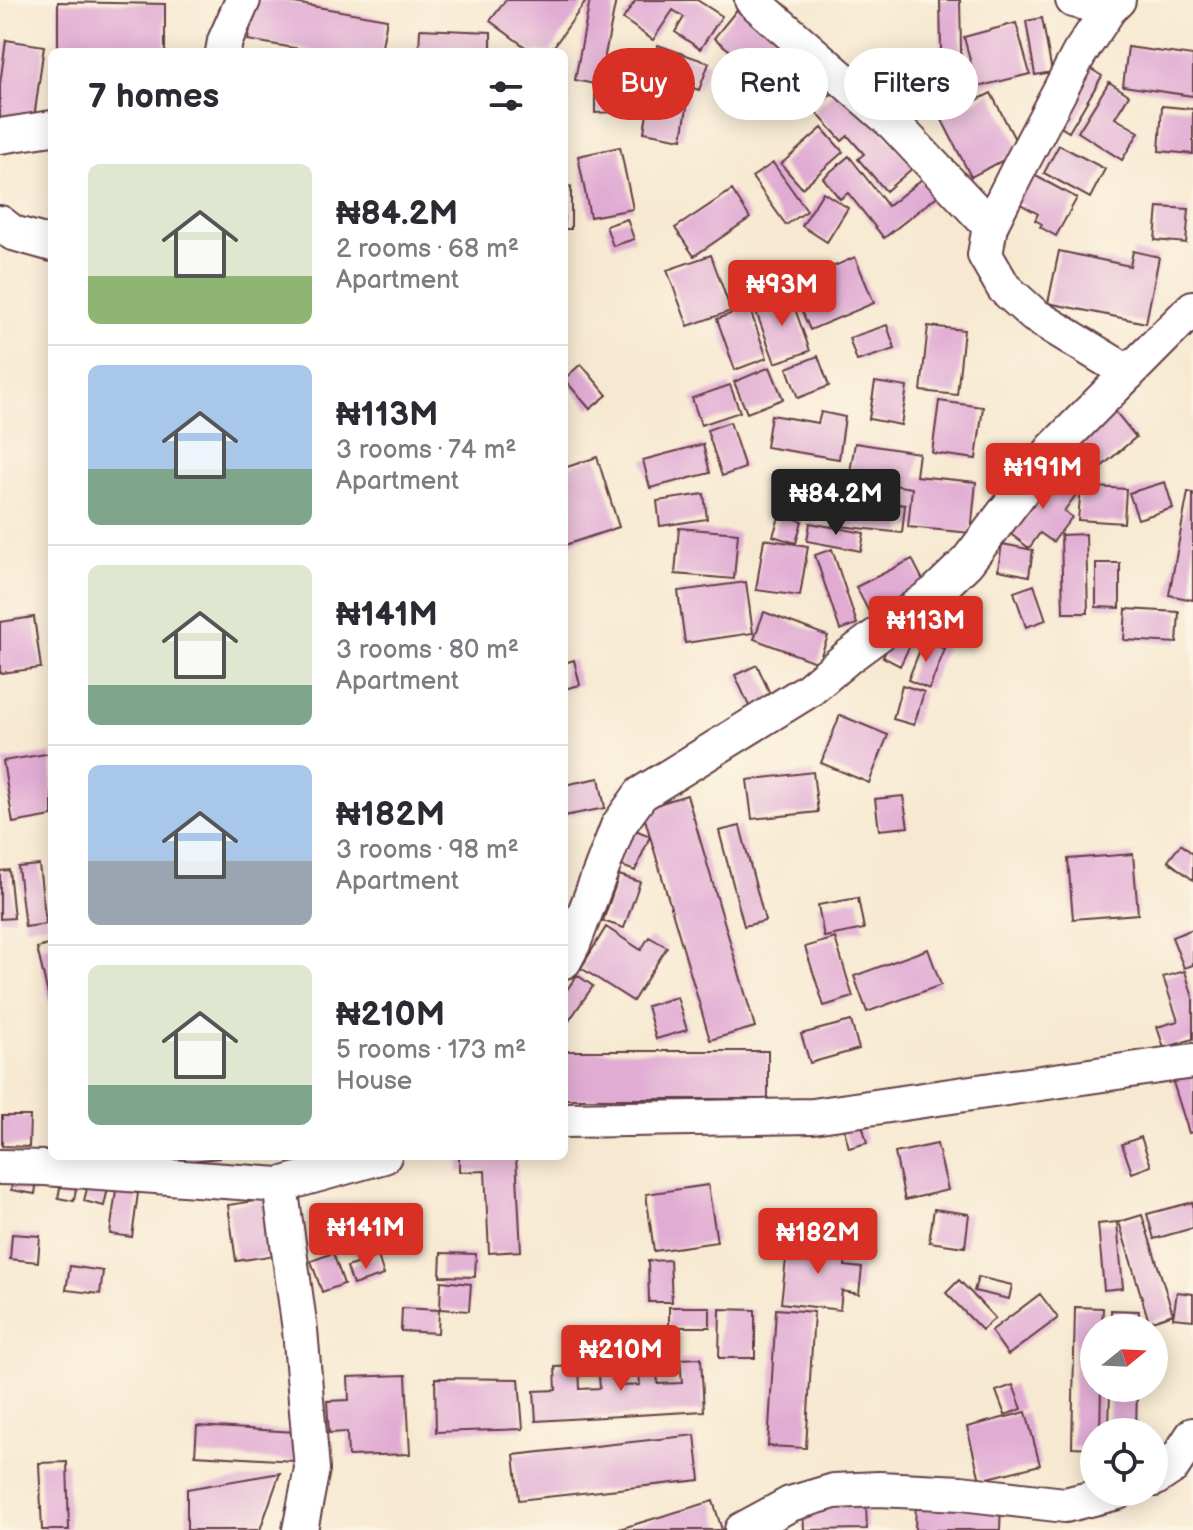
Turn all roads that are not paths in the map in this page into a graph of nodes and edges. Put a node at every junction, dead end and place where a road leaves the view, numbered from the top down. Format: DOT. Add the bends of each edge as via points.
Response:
graph roads {
  1 [pos="243,0"];
  2 [pos="752,0"];
  3 [pos="1073,0"];
  4 [pos="1113,4"];
  5 [pos="224,48"];
  6 [pos="48,129"];
  7 [pos="0,136"];
  8 [pos="0,223"];
  9 [pos="990,226"];
  10 [pos="48,243"];
  11 [pos="1193,308"];
  12 [pos="1129,373"];
  13 [pos="568,953"];
  14 [pos="1193,1061"];
  15 [pos="568,1120"];
  16 [pos="349,1160"];
  17 [pos="0,1167"];
  18 [pos="280,1185"];
  19 [pos="1193,1435"];
  20 [pos="1168,1470"];
  21 [pos="1089,1506"];
  22 [pos="1064,1518"];
  23 [pos="300,1530"];
  24 [pos="742,1530"];
  1 -- 5 [label="street"];
  2 -- 9 [label="street" via="894,124"];
  3 -- 4 [label="street"];
  4 -- 9 [label="street" via="1079,54"];
  6 -- 7 [label="street"];
  8 -- 10 [label="street" via="13,233"];
  9 -- 12 [label="street" via="985,255 1004,288 1034,315"];
  11 -- 12 [label="street"];
  12 -- 13 [label="street" via="1053,449 967,562 936,592 809,690 641,794 618,826"];
  14 -- 15 [label="street" via="813,1116"];
  16 -- 18 [label="street"];
  17 -- 18 [label="street"];
  18 -- 23 [label="street" via="312,1469"];
  19 -- 20 [label="street"];
  21 -- 22 [label="street"];
  22 -- 24 [label="street" via="961,1493 879,1489 834,1491 790,1504"];
}
